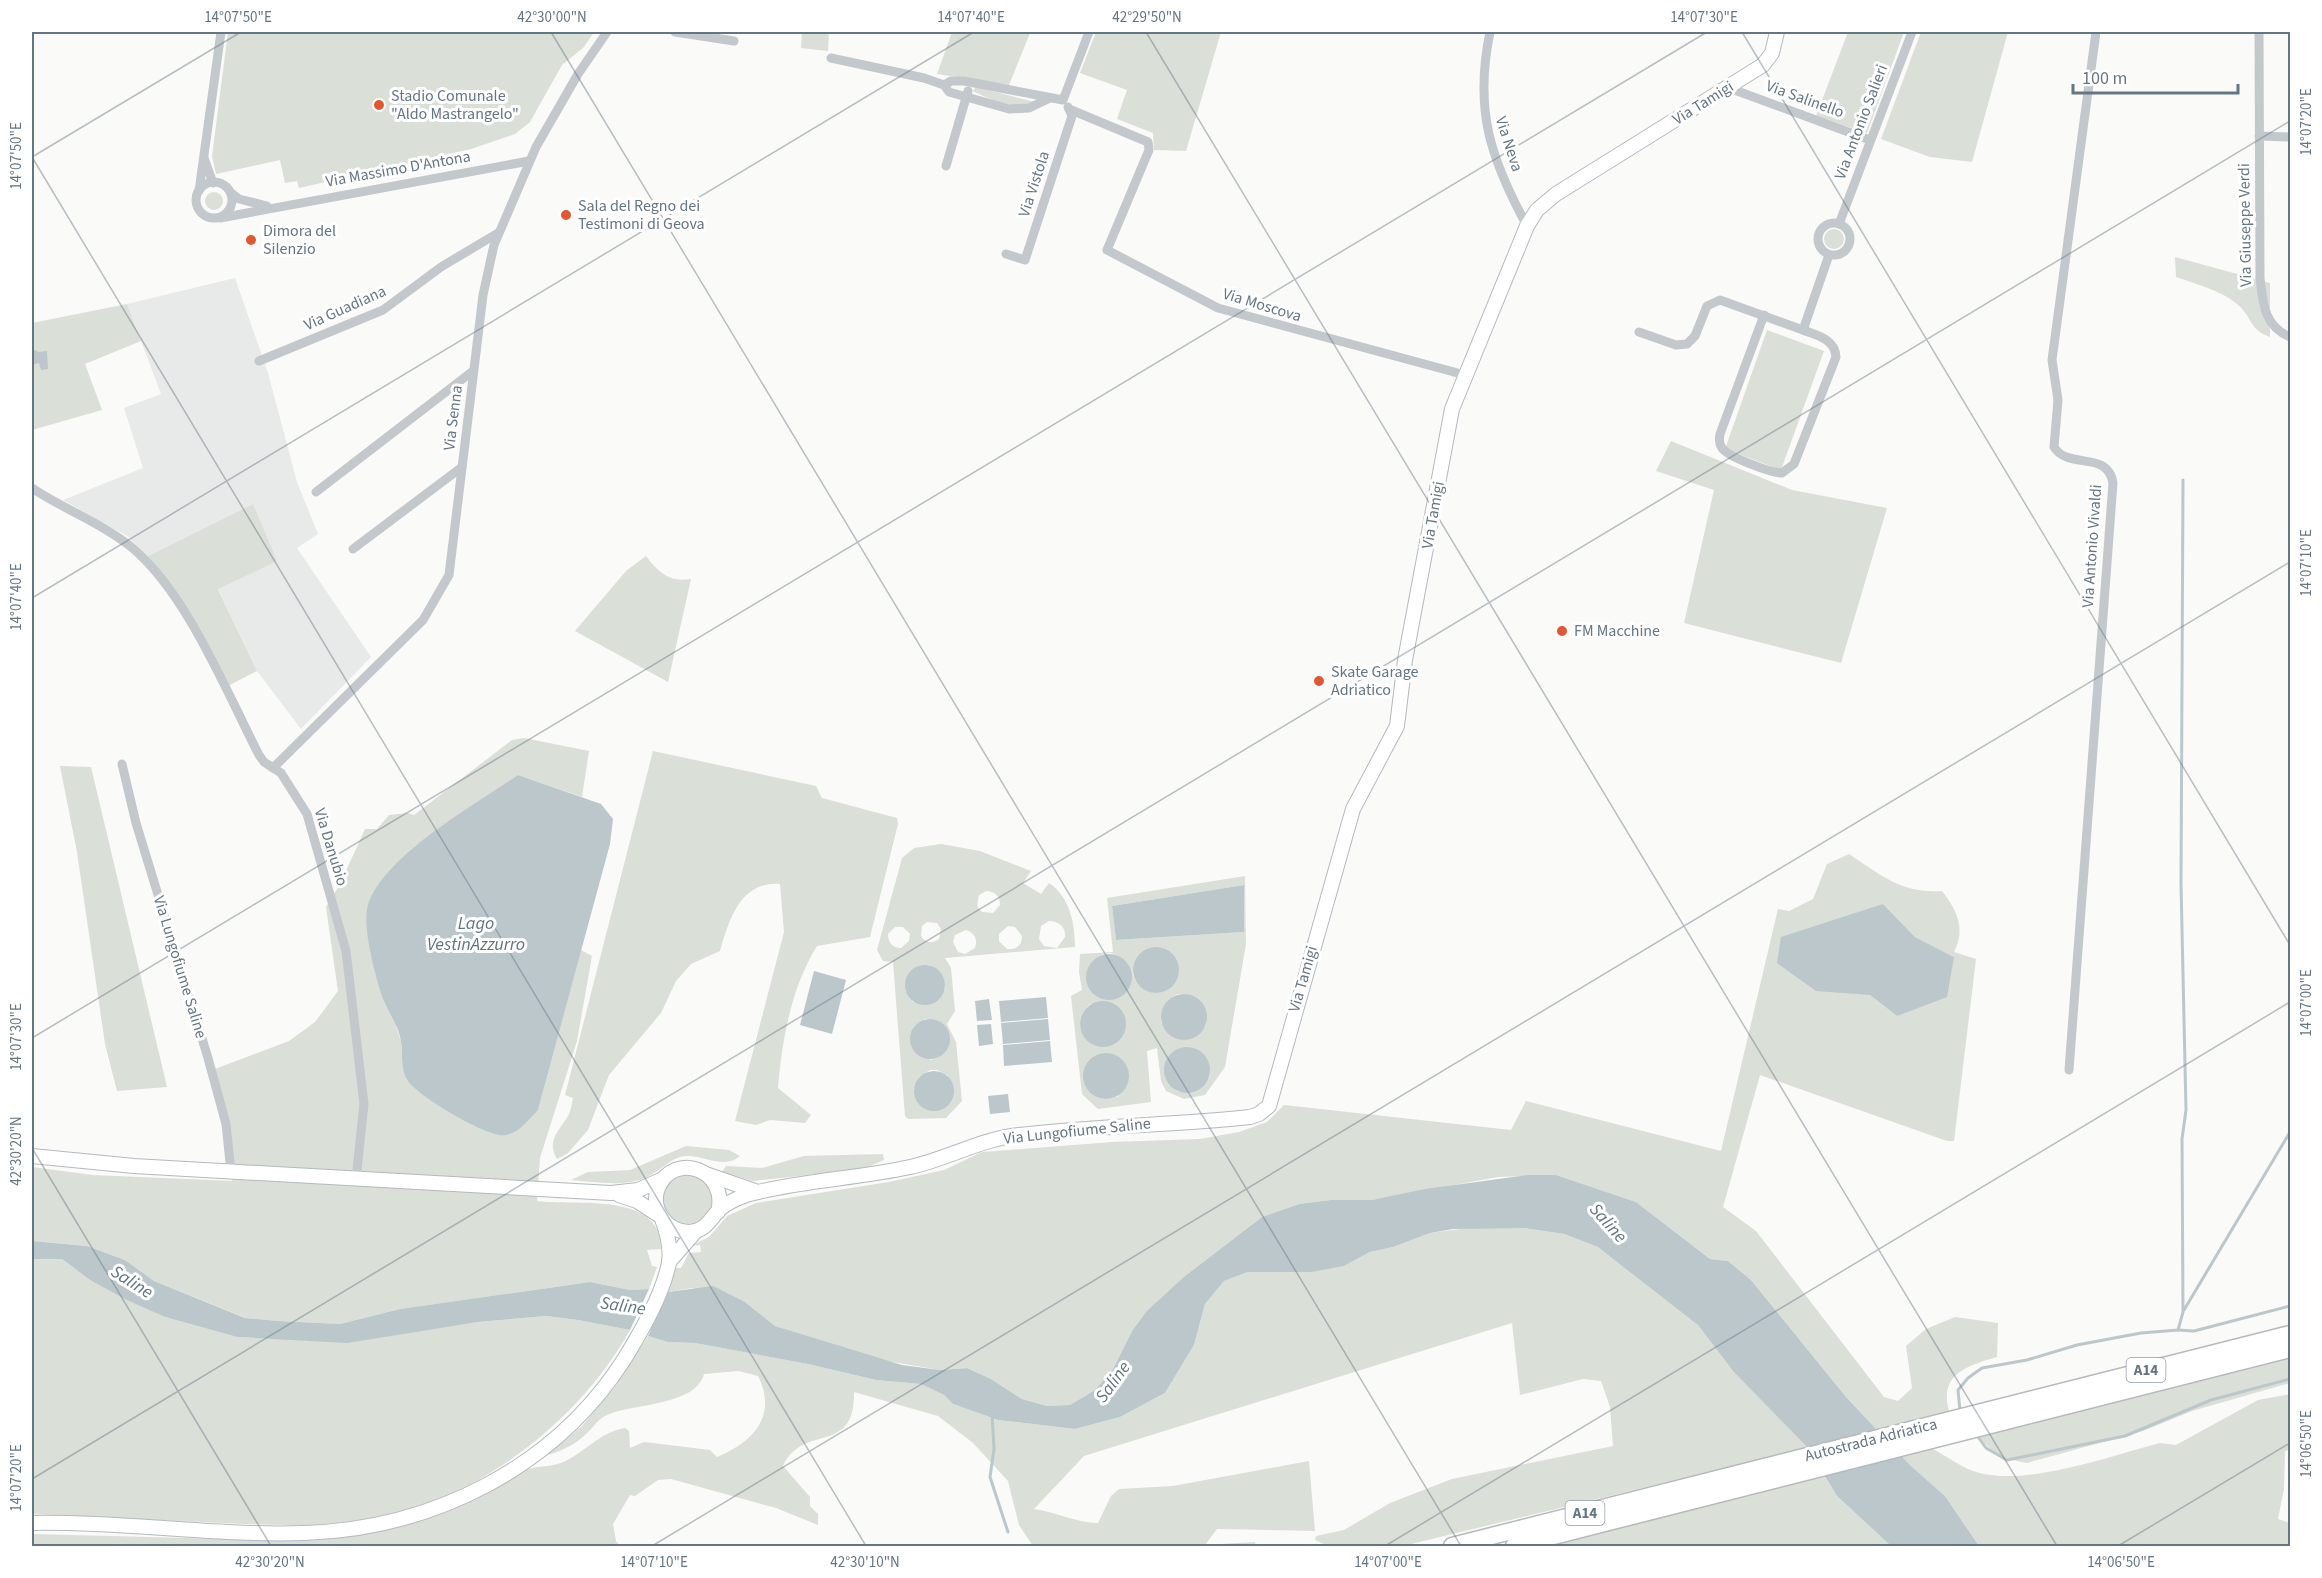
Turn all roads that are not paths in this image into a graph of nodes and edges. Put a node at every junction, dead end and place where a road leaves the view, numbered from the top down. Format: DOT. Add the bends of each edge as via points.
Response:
graph roads {
  1 [pos="221,32"];
  2 [pos="608,32"];
  3 [pos="675,32"];
  4 [pos="1089,32"];
  5 [pos="1490,32"];
  6 [pos="1777,32"];
  7 [pos="1912,32"];
  8 [pos="2096,32"];
  9 [pos="2259,32"];
  10 [pos="734,41"];
  11 [pos="831,58"];
  12 [pos="970,83"];
  13 [pos="944,85"];
  14 [pos="1729,88"];
  15 [pos="967,96"];
  16 [pos="1050,98"];
  17 [pos="1066,105"];
  18 [pos="2259,136"];
  19 [pos="2290,137"];
  20 [pos="1870,140"];
  21 [pos="203,156"];
  22 [pos="528,162"];
  23 [pos="946,166"];
  24 [pos="213,183"];
  25 [pos="199,191"];
  26 [pos="229,191"];
  27 [pos="273,207"];
  28 [pos="220,218"];
  29 [pos="1839,224"];
  30 [pos="1527,226"];
  31 [pos="498,233"];
  32 [pos="1006,254"];
  33 [pos="1829,255"];
  34 [pos="1764,315"];
  35 [pos="1803,330"];
  36 [pos="1639,332"];
  37 [pos="2290,337"];
  38 [pos="259,361"];
  39 [pos="473,371"];
  40 [pos="1466,375"];
  41 [pos="462,467"];
  42 [pos="32,488"];
  43 [pos="316,492"];
  44 [pos="352,549"];
  45 [pos="122,764"];
  46 [pos="273,768"];
  47 [pos="2069,1070"];
  48 [pos="1259,1114"];
  49 [pos="32,1156"];
  50 [pos="231,1172"];
  51 [pos="709,1175"];
  52 [pos="356,1179"];
  53 [pos="663,1179"];
  54 [pos="758,1192"];
  55 [pos="611,1193"];
  56 [pos="717,1212"];
  57 [pos="661,1217"];
  58 [pos="696,1231"];
  59 [pos="671,1256"];
  60 [pos="2290,1334"];
  61 [pos="2290,1350"];
  62 [pos="2006,1413"];
  63 [pos="1722,1485"];
  64 [pos="32,1523"];
  65 [pos="1452,1546"];
  66 [pos="1514,1546"];
  1 -- 21 [label="street"];
  2 -- 22 [label="street, Via Senna" via="574,80"];
  3 -- 10 [label="street"];
  4 -- 17 [label="street, Via Vistola"];
  5 -- 30 [label="street, Via Neva" via="1484,78 1486,125 1505,182"];
  6 -- 14 [label="street, Via Tamigi" via="1767,62"];
  7 -- 20 [label="street, Via Antonio Salieri"];
  8 -- 47 [label="street, Via Antonio Vivaldi" via="2052,360 2058,400 2054,447 2064,456 2103,465 2110,471 2113,483"];
  9 -- 18 [label="street, Via Giuseppe Verdi"];
  11 -- 13 [label="street"];
  12 -- 13 [label="street" via="951,81"];
  12 -- 15 [label="street"];
  12 -- 16 [label="street"];
  13 -- 15 [label="street" via="949,92"];
  14 -- 20 [label="street, Via Salinello"];
  14 -- 30 [label="street, Via Tamigi" via="1556,194 1537,210"];
  15 -- 16 [label="street" via="1009,109 1029,108"];
  15 -- 23 [label="street"];
  16 -- 17 [label="street"];
  17 -- 32 [label="street, Via Vistola" via="1072,116 1025,260"];
  17 -- 40 [label="street, Via Moscova" via="1148,142 1149,150 1107,250 1218,308"];
  18 -- 19 [label="street"];
  18 -- 37 [label="street, Via Giuseppe Verdi" via="2263,306 2271,325"];
  20 -- 29 [label="street, Via Antonio Salieri"];
  21 -- 24 [label="street"];
  21 -- 25 [label="street"];
  22 -- 27 [label="street, Via Massimo D'Antona"];
  22 -- 31 [label="street, Via Senna"];
  24 -- 25 [label="street"];
  24 -- 26 [label="street"];
  25 -- 28 [label="street" via="199,209 207,217"];
  26 -- 27 [label="street, Via Massimo D'Antona" via="239,199"];
  26 -- 28 [label="street" via="231,207"];
  27 -- 28 [label="street, Via Massimo D'Antona"];
  29 -- 33 [label="street" via="1847,230 1850,244 1844,252"];
  29 -- 33 [label="street" via="1828,224 1818,236 1819,245"];
  30 -- 40 [label="street, Via Tamigi"];
  31 -- 38 [label="street, Via Guadiana" via="441,267 383,310"];
  31 -- 39 [label="street, Via Senna" via="486,277"];
  33 -- 35 [label="street"];
  34 -- 35 [label="street"];
  34 -- 35 [label="street" via="1719,441 1727,453 1778,474 1794,464 1836,357 1829,340"];
  34 -- 36 [label="street" via="1717,300 1707,306 1695,336 1687,344 1676,345"];
  39 -- 41 [label="street, Via Senna"];
  39 -- 43 [label="street"];
  40 -- 48 [label="street, Via Tamigi" via="1450,418 1395,732 1353,809 1272,1100"];
  41 -- 44 [label="street"];
  41 -- 46 [label="street, Via Senna" via="449,575 423,620"];
  42 -- 46 [label="street, Via Danubio" via="100,526 149,564 192,627 259,755"];
  45 -- 50 [label="street, Via Lungofiume Saline" via="226,1124"];
  46 -- 52 [label="street, Via Danubio" via="281,773 307,814 346,951 364,1104"];
  48 -- 54 [label="street, Via Lungofiume Saline" via="1017,1135 986,1141 914,1167"];
  49 -- 50 [label="street"];
  50 -- 52 [label="street"];
  51 -- 53 [label="street" via="682,1168"];
  51 -- 54 [label="street, Via Lungofiume Saline"];
  51 -- 56 [label="street" via="719,1195"];
  52 -- 55 [label="street"];
  53 -- 55 [label="street" via="639,1190"];
  53 -- 57 [label="street" via="656,1197"];
  54 -- 56 [label="street, Via Lungofiume Saline"];
  55 -- 57 [label="street" via="637,1201"];
  56 -- 58 [label="street" via="709,1224"];
  57 -- 58 [label="street" via="681,1231"];
  57 -- 59 [label="street"];
  58 -- 59 [label="street"];
  59 -- 64 [label="street" via="657,1297 611,1377 576,1419 539,1453 480,1490 418,1514 354,1529 278,1533"];
  60 -- 62 [label="highway, Autostrada Adriatica / A14"];
  61 -- 62 [label="highway, Autostrada Adriatica / A14"];
  62 -- 63 [label="highway, Autostrada Adriatica / A14"];
  63 -- 65 [label="highway, Autostrada Adriatica / A14"];
  63 -- 66 [label="highway, Autostrada Adriatica / A14"];
}
